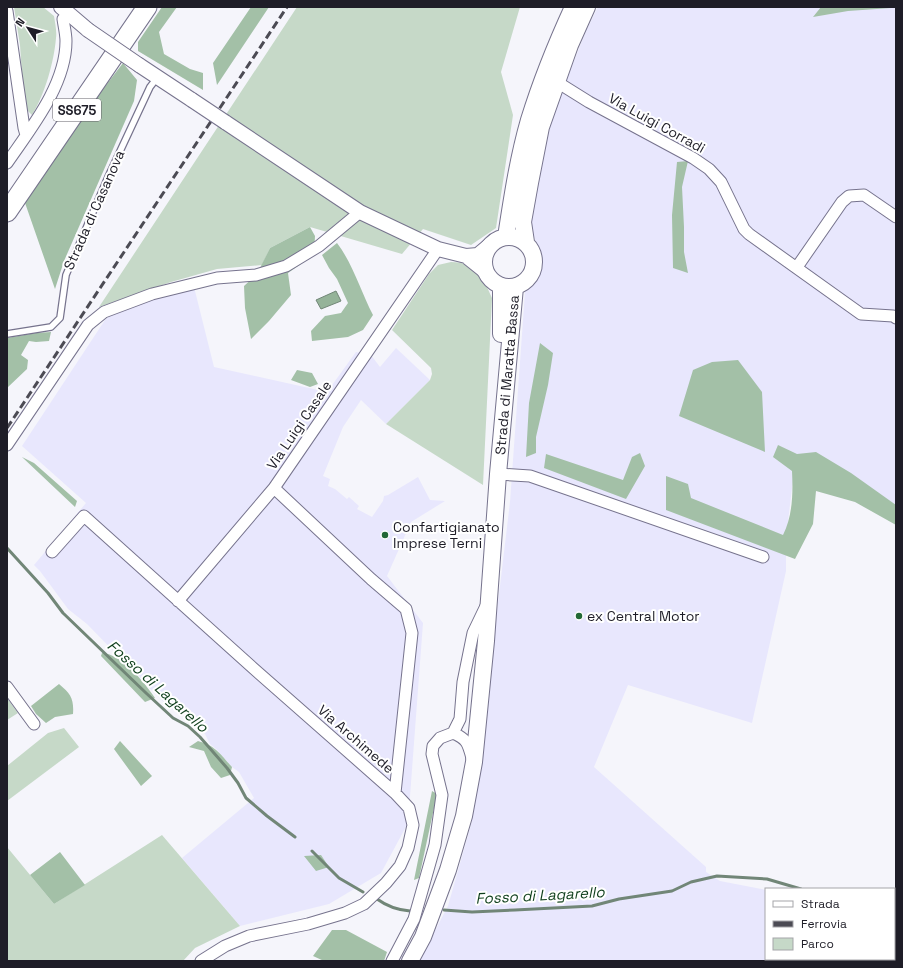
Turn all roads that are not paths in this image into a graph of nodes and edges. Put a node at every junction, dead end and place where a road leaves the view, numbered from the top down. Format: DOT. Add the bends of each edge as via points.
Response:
graph roads {
  1 [pos="132,7"];
  2 [pos="147,7"];
  3 [pos="573,7"];
  4 [pos="587,7"];
  5 [pos="7,11"];
  6 [pos="66,15"];
  7 [pos="158,78"];
  8 [pos="557,82"];
  9 [pos="26,135"];
  10 [pos="7,163"];
  11 [pos="7,192"];
  12 [pos="7,212"];
  13 [pos="360,212"];
  14 [pos="896,217"];
  15 [pos="506,236"];
  16 [pos="526,242"];
  17 [pos="490,246"];
  18 [pos="438,249"];
  19 [pos="466,256"];
  20 [pos="797,267"];
  21 [pos="486,272"];
  22 [pos="508,286"];
  23 [pos="896,318"];
  24 [pos="7,334"];
  25 [pos="7,445"];
  26 [pos="498,468"];
  27 [pos="274,488"];
  28 [pos="52,552"];
  29 [pos="763,557"];
  30 [pos="489,600"];
  31 [pos="178,601"];
  32 [pos="412,633"];
  33 [pos="7,687"];
  34 [pos="34,724"];
  35 [pos="453,733"];
  36 [pos="474,762"];
  37 [pos="395,793"];
  38 [pos="201,961"];
  39 [pos="392,961"];
  40 [pos="410,961"];
  1 -- 11 [label="highway, SS675"];
  2 -- 12 [label="highway, SS675"];
  3 -- 15 [label="main road" via="542,80 529,121 515,177"];
  4 -- 8 [label="main road, Strada di Maratta Bassa"];
  5 -- 9 [label="street"];
  6 -- 7 [label="street, bridge"];
  6 -- 9 [label="street" via="64,58 58,78 48,100"];
  7 -- 13 [label="street, bridge"];
  7 -- 24 [label="lane, Strada di Casanova" via="150,87 66,275 60,318 51,326"];
  8 -- 16 [label="main road, Strada di Maratta Bassa" via="541,127 530,183 524,222"];
  8 -- 20 [label="street, Via Luigi Corradi" via="693,158 708,169 721,182 744,229"];
  9 -- 10 [label="street"];
  13 -- 18 [label="street"];
  13 -- 25 [label="street" via="319,246 286,266 257,274 217,278 152,294 104,312 88,325"];
  14 -- 20 [label="street" via="864,195 849,196 842,202"];
  15 -- 16 [label="main road" via="520,238"];
  15 -- 17 [label="main road"];
  16 -- 22 [label="main road, Strada di Maratta Bassa" via="534,256 533,272 522,284"];
  17 -- 19 [label="street" via="478,255"];
  17 -- 21 [label="main road" via="484,258"];
  18 -- 19 [label="street"];
  18 -- 27 [label="street, Via Luigi Casale"];
  19 -- 21 [label="street"];
  20 -- 23 [label="street, Via Luigi Corradi" via="861,314"];
  21 -- 22 [label="main road, Strada di Maratta Bassa" via="489,278"];
  22 -- 26 [label="main road, Strada di Maratta Bassa"];
  26 -- 29 [label="street" via="530,476"];
  26 -- 30 [label="main road, Strada di Maratta Bassa"];
  27 -- 31 [label="street"];
  27 -- 32 [label="street, Via Luigi Casale" via="406,609"];
  28 -- 31 [label="street, Via Archimede" via="84,516"];
  30 -- 35 [label="street, Strada di Maratta Bassa" via="473,633 460,719"];
  30 -- 36 [label="main road, Strada di Maratta Bassa"];
  31 -- 37 [label="street, Via Archimede"];
  32 -- 37 [label="street, Via Archimede"];
  33 -- 34 [label="street"];
  35 -- 36 [label="street" via="463,737"];
  35 -- 39 [label="street" via="440,738 433,746 432,754 442,795 435,845 414,919"];
  36 -- 40 [label="main road, Strada di Maratta Bassa" via="464,816 448,870 423,937"];
  37 -- 38 [label="street" via="409,808 413,825 408,848 400,866 364,904 345,913 308,924 249,936 225,946"];
}
